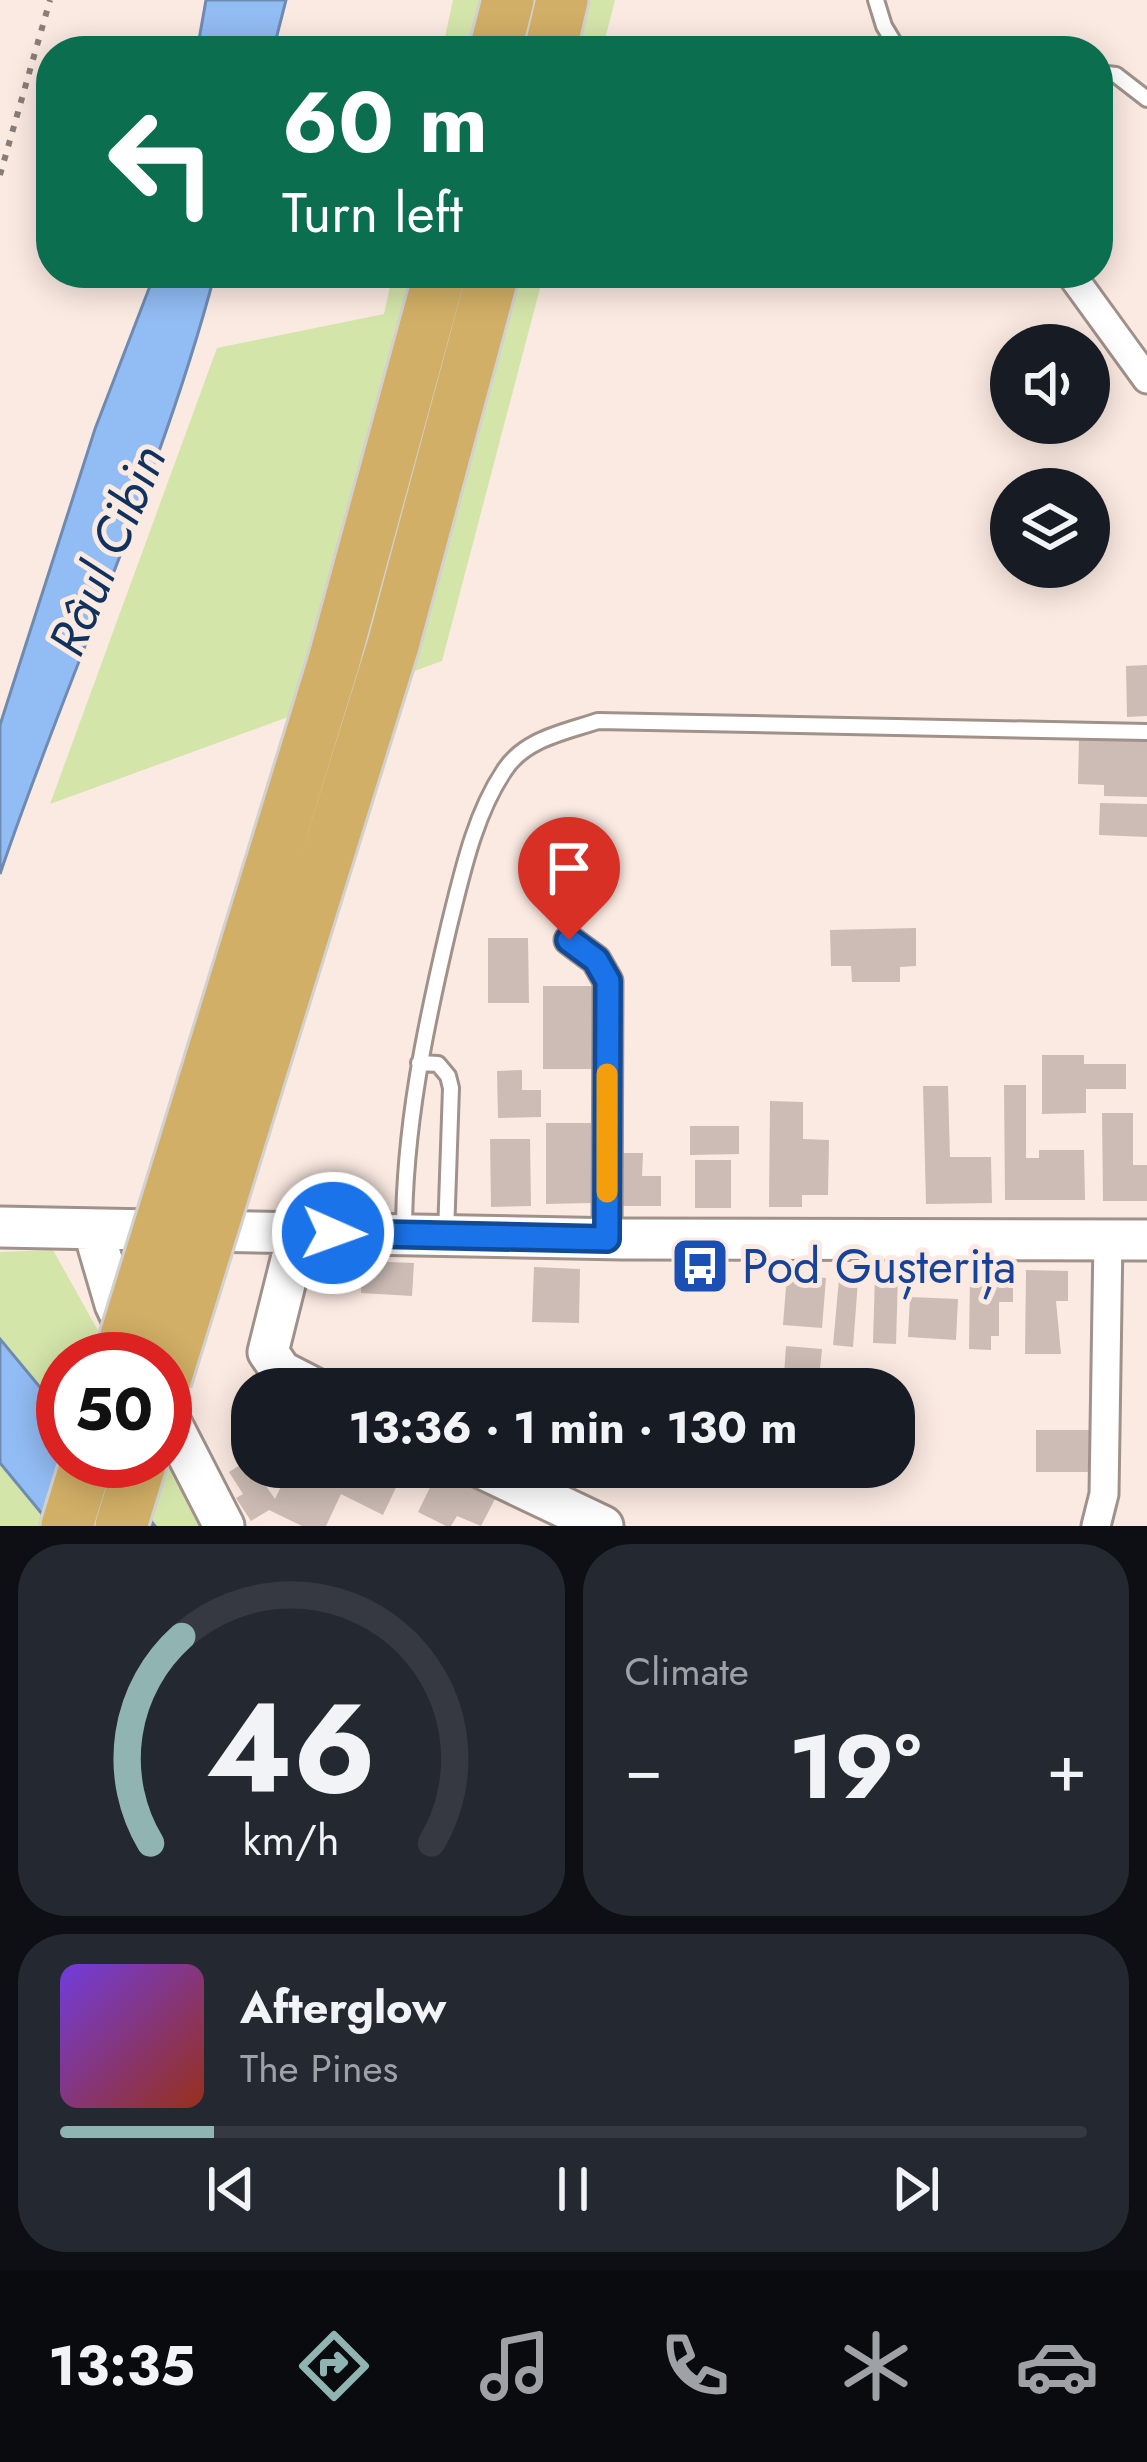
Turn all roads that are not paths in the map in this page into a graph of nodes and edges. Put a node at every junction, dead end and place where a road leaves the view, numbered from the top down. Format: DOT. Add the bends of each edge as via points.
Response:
graph roads {
  1 [pos="508,0"];
  2 [pos="562,0"];
  3 [pos="876,0"];
  4 [pos="499,36"];
  5 [pos="554,36"];
  6 [pos="890,36"];
  7 [pos="1113,75"];
  8 [pos="1147,99"];
  9 [pos="436,288"];
  10 [pos="489,288"];
  11 [pos="1081,288"];
  12 [pos="1147,379"];
  13 [pos="1147,732"];
  14 [pos="569,940"];
  15 [pos="419,1063"];
  16 [pos="0,1227"];
  17 [pos="76,1228"];
  18 [pos="298,1232"];
  19 [pos="404,1236"];
  20 [pos="446,1236"];
  21 [pos="607,1239"];
  22 [pos="1128,1239"];
  23 [pos="127,1332"];
  24 [pos="129,1332"];
  25 [pos="180,1332"];
  26 [pos="279,1368"];
  27 [pos="192,1464"];
  28 [pos="79,1488"];
  29 [pos="133,1488"];
  30 [pos="523,1488"];
  31 [pos="67,1526"];
  32 [pos="121,1526"];
  33 [pos="224,1526"];
  34 [pos="603,1526"];
  35 [pos="1096,1526"];
  1 -- 4 [label="highway"];
  2 -- 5 [label="highway"];
  3 -- 6 [label="lane"];
  7 -- 8 [label="lane"];
  9 -- 23 [label="highway, bridge" via="334,661"];
  10 -- 25 [label="highway, bridge" via="392,645"];
  11 -- 12 [label="street"];
  13 -- 15 [label="lane" via="598,721 536,741 505,769 468,852"];
  14 -- 21 [label="street" via="608,981"];
  15 -- 19 [label="lane" via="404,1163"];
  15 -- 20 [label="lane" via="438,1064 451,1088"];
  16 -- 17 [label="main road"];
  17 -- 18 [label="main road"];
  17 -- 24 [label="main road"];
  18 -- 19 [label="main road"];
  18 -- 26 [label="main road" via="268,1352"];
  19 -- 20 [label="main road"];
  20 -- 21 [label="main road"];
  21 -- 22 [label="main road"];
  22 -- 35 [label="street"];
  27 -- 33 [label="main road"];
  28 -- 31 [label="highway"];
  29 -- 32 [label="highway"];
  30 -- 34 [label="main road"];
}
